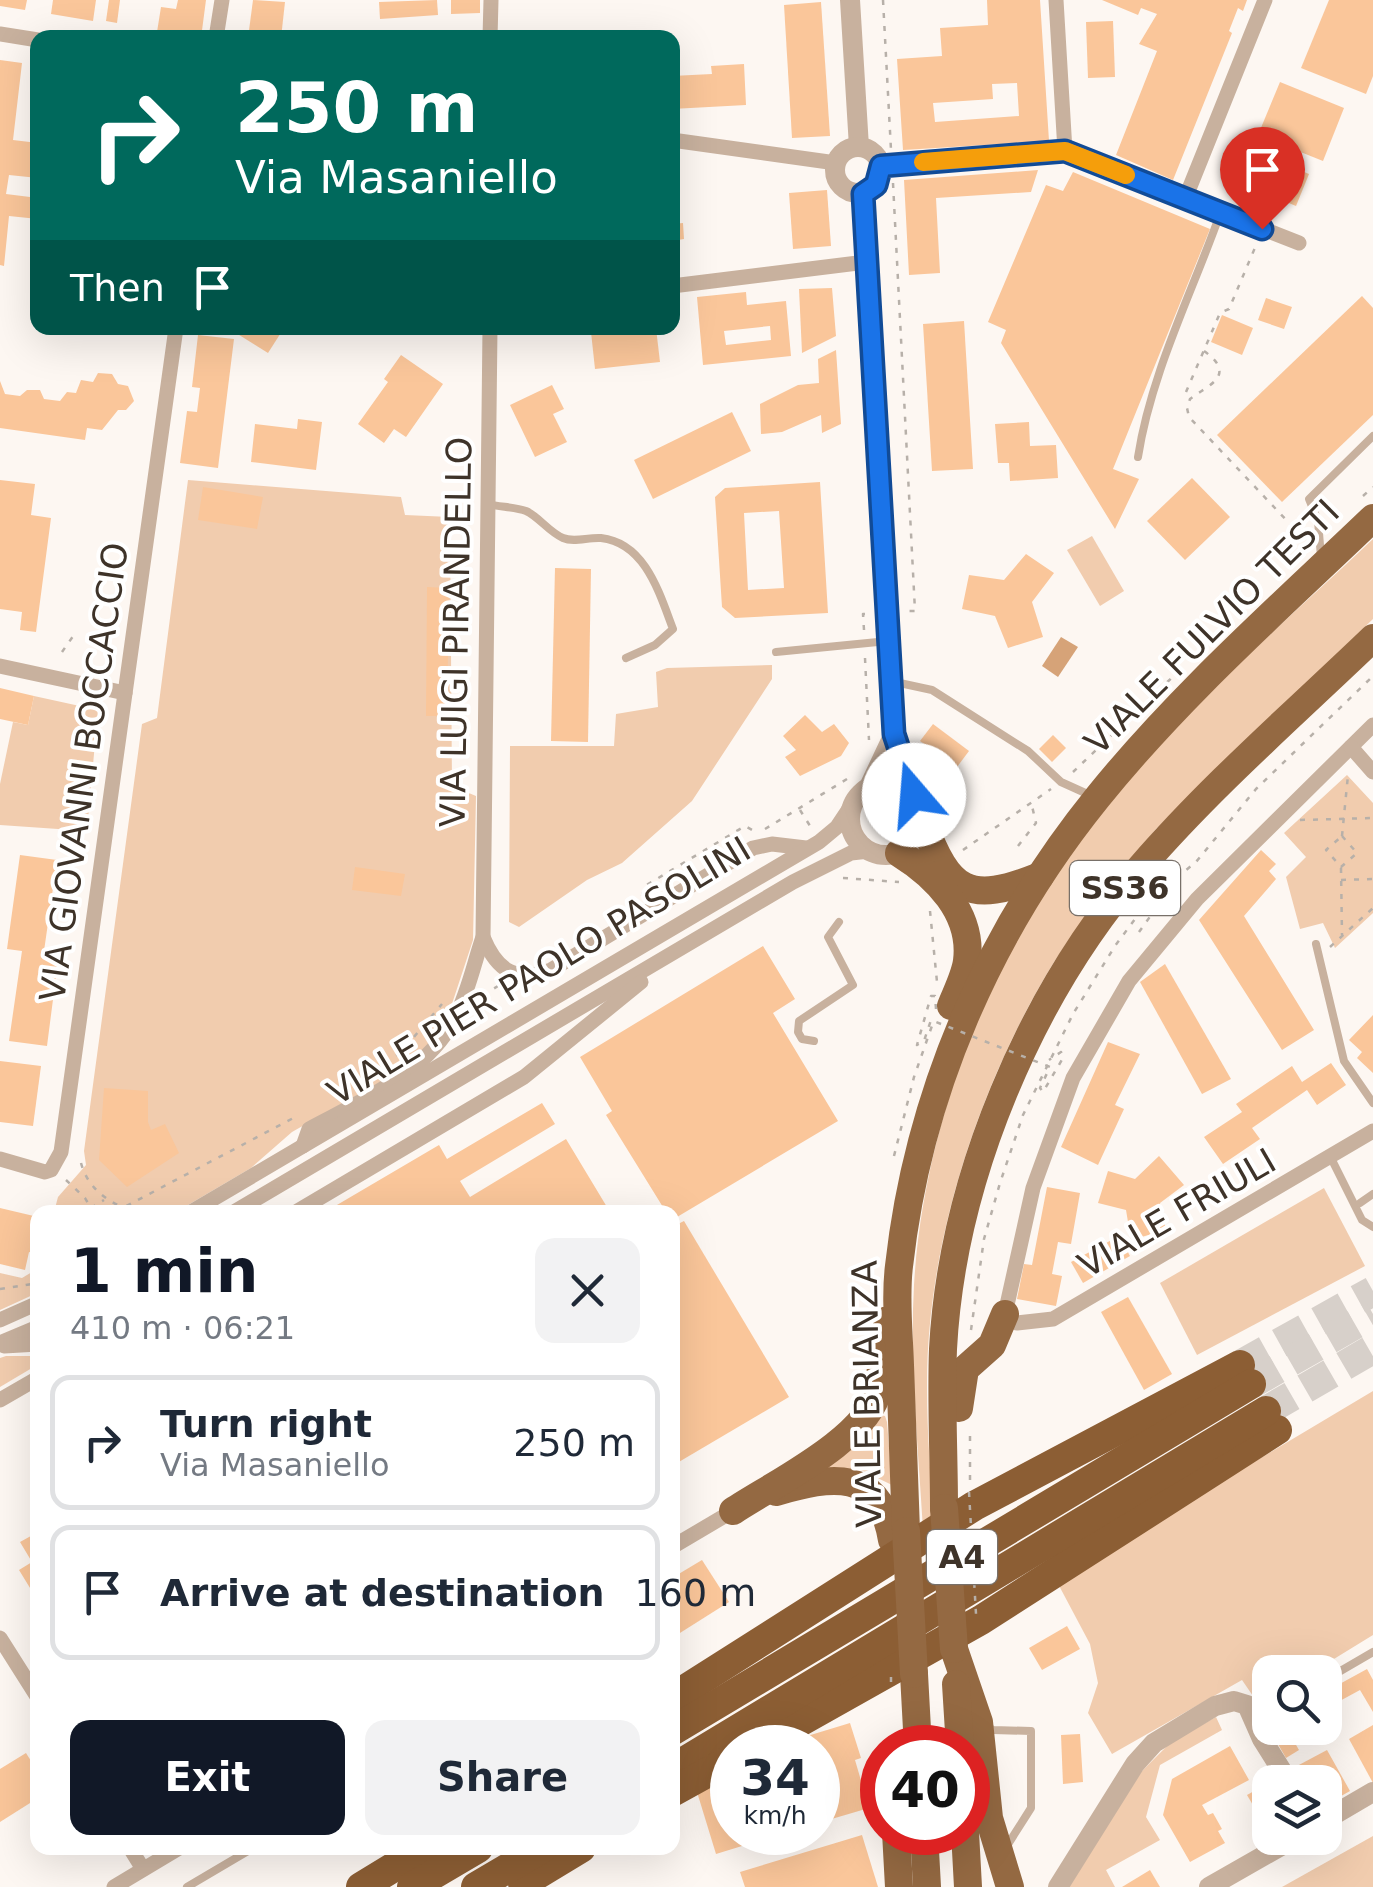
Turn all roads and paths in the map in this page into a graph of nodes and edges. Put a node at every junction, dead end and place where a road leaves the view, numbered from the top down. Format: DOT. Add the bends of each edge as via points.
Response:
graph roads {
  1 [pos="222,0"];
  2 [pos="491,0"];
  3 [pos="850,0"];
  4 [pos="883,0"];
  5 [pos="1056,0"];
  6 [pos="1265,0"];
  7 [pos="217,30"];
  8 [pos="490,30"];
  9 [pos="0,34"];
  10 [pos="30,39"];
  11 [pos="680,141"];
  12 [pos="859,147"];
  13 [pos="1065,151"];
  14 [pos="836,164"];
  15 [pos="886,165"];
  16 [pos="863,194"];
  17 [pos="1186,200"];
  18 [pos="1220,214"];
  19 [pos="1262,229"];
  20 [pos="1299,243"];
  21 [pos="866,262"];
  22 [pos="680,285"];
  23 [pos="175,335"];
  24 [pos="490,335"];
  25 [pos="1204,351"];
  26 [pos="1186,392"];
  27 [pos="1373,436"];
  28 [pos="1138,457"];
  29 [pos="1373,487"];
  30 [pos="488,504"];
  31 [pos="1366,509"];
  32 [pos="1318,551"];
  33 [pos="887,613"];
  34 [pos="76,632"];
  35 [pos="1373,638"];
  36 [pos="888,641"];
  37 [pos="864,642"];
  38 [pos="62,652"];
  39 [pos="776,652"];
  40 [pos="1195,656"];
  41 [pos="626,658"];
  42 [pos="0,666"];
  43 [pos="891,681"];
  44 [pos="125,693"];
  45 [pos="1373,725"];
  46 [pos="894,734"];
  47 [pos="870,753"];
  48 [pos="1356,753"];
  49 [pos="1373,772"];
  50 [pos="864,779"];
  51 [pos="1061,782"];
  52 [pos="1097,798"];
  53 [pos="853,803"];
  54 [pos="1032,804"];
  55 [pos="918,809"];
  56 [pos="1373,818"];
  57 [pos="1344,819"];
  58 [pos="1279,820"];
  59 [pos="1342,836"];
  60 [pos="1018,846"];
  61 [pos="806,848"];
  62 [pos="869,851"];
  63 [pos="899,854"];
  64 [pos="1341,867"];
  65 [pos="933,876"];
  66 [pos="1040,876"];
  67 [pos="847,880"];
  68 [pos="1341,880"];
  69 [pos="1373,880"];
  70 [pos="1150,900"];
  71 [pos="641,904"];
  72 [pos="1373,908"];
  73 [pos="840,922"];
  74 [pos="1139,932"];
  75 [pos="1342,936"];
  76 [pos="484,937"];
  77 [pos="1316,944"];
  78 [pos="678,951"];
  79 [pos="1319,957"];
  80 [pos="516,974"];
  81 [pos="462,1001"];
  82 [pos="936,1008"];
  83 [pos="814,1041"];
  84 [pos="952,1045"];
  85 [pos="1049,1060"];
  86 [pos="374,1074"];
  87 [pos="1373,1104"];
  88 [pos="298,1115"];
  89 [pos="1373,1131"];
  90 [pos="303,1146"];
  91 [pos="894,1156"];
  92 [pos="1331,1158"];
  93 [pos="0,1159"];
  94 [pos="80,1162"];
  95 [pos="66,1180"];
  96 [pos="92,1186"];
  97 [pos="1373,1194"];
  98 [pos="82,1195"];
  99 [pos="105,1199"];
  100 [pos="1360,1203"];
  101 [pos="89,1205"];
  102 [pos="98,1205"];
  103 [pos="117,1205"];
  104 [pos="129,1205"];
  105 [pos="203,1205"];
  106 [pos="246,1205"];
  107 [pos="308,1205"];
  108 [pos="1373,1226"];
  109 [pos="898,1268"];
  110 [pos="30,1284"];
  111 [pos="0,1289"];
  112 [pos="30,1307"];
  113 [pos="1005,1314"];
  114 [pos="0,1320"];
  115 [pos="30,1331"];
  116 [pos="30,1344"];
  117 [pos="0,1345"];
  118 [pos="30,1383"];
  119 [pos="0,1400"];
  120 [pos="872,1409"];
  121 [pos="969,1492"];
  122 [pos="874,1498"];
  123 [pos="944,1508"];
  124 [pos="733,1511"];
  125 [pos="899,1536"];
  126 [pos="680,1543"];
  127 [pos="976,1618"];
  128 [pos="0,1638"];
  129 [pos="954,1648"];
  130 [pos="1373,1652"];
  131 [pos="1342,1670"];
  132 [pos="910,1676"];
  133 [pos="30,1685"];
  134 [pos="680,1693"];
  135 [pos="1252,1709"];
  136 [pos="979,1722"];
  137 [pos="748,1725"];
  138 [pos="793,1725"];
  139 [pos="903,1725"];
  140 [pos="915,1725"];
  141 [pos="959,1725"];
  142 [pos="680,1726"];
  143 [pos="710,1747"];
  144 [pos="680,1764"];
  145 [pos="710,1771"];
  146 [pos="680,1788"];
  147 [pos="1373,1792"];
  148 [pos="1342,1810"];
  149 [pos="134,1855"];
  150 [pos="167,1855"];
  151 [pos="241,1855"];
  152 [pos="413,1855"];
  153 [pos="466,1855"];
  154 [pos="530,1855"];
  155 [pos="569,1855"];
  156 [pos="897,1855"];
  157 [pos="925,1855"];
  158 [pos="966,1855"];
  159 [pos="1266,1855"];
  160 [pos="999,1856"];
  161 [pos="143,1869"];
  162 [pos="114,1887"];
  163 [pos="187,1887"];
  164 [pos="360,1887"];
  165 [pos="412,1887"];
  166 [pos="476,1887"];
  167 [pos="516,1887"];
  168 [pos="899,1887"];
  169 [pos="927,1887"];
  170 [pos="968,1887"];
  171 [pos="1010,1887"];
  172 [pos="1058,1887"];
  173 [pos="1210,1887"];
  1 -- 7 [label="street"];
  2 -- 8 [label="street"];
  3 -- 12 [label="street"];
  4 -- 15 [label="path"];
  5 -- 13 [label="street"];
  6 -- 17 [label="street"];
  9 -- 10 [label="street"];
  11 -- 14 [label="street"];
  12 -- 14 [label="street" via="845,151"];
  12 -- 15 [label="street"];
  13 -- 15 [label="street"];
  13 -- 17 [label="street"];
  14 -- 16 [label="street" via="840,186"];
  15 -- 16 [label="street"];
  15 -- 33 [label="path" via="916,611"];
  16 -- 21 [label="street"];
  17 -- 18 [label="street"];
  18 -- 19 [label="street"];
  18 -- 28 [label="lane" via="1162,365"];
  19 -- 20 [label="street"];
  19 -- 25 [label="path"];
  21 -- 22 [label="street"];
  21 -- 33 [label="street"];
  23 -- 44 [label="street, VIA GIOVANNI BOCCACCIO"];
  24 -- 30 [label="street, VIA LUIGI PIRANDELLO"];
  25 -- 26 [label="path"];
  25 -- 32 [label="path" via="1218,376 1190,399 1190,416"];
  27 -- 32 [label="lane" via="1308,499 1318,521"];
  29 -- 31 [label="path"];
  30 -- 41 [label="lane" via="528,512 567,540 615,540 638,555 672,629"];
  30 -- 76 [label="street, VIA LUIGI PIRANDELLO"];
  31 -- 32 [label="highway, VIALE FULVIO TESTI / SS36"];
  32 -- 52 [label="highway, VIALE FULVIO TESTI / SS36"];
  33 -- 36 [label="street"];
  33 -- 37 [label="path" via="863,614"];
  34 -- 38 [label="path"];
  35 -- 123 [label="highway, SS36" via="1175,831 1105,913 1033,1030 1003,1094 953,1273 943,1350"];
  36 -- 37 [label="lane"];
  36 -- 43 [label="street"];
  37 -- 39 [label="lane"];
  37 -- 47 [label="path"];
  40 -- 51 [label="path"];
  42 -- 44 [label="street"];
  43 -- 46 [label="street"];
  43 -- 51 [label="lane" via="932,690 1028,751"];
  44 -- 93 [label="street, VIA GIOVANNI BOCCACCIO" via="61,1152 45,1172"];
  45 -- 48 [label="street"];
  46 -- 50 [label="street"];
  46 -- 55 [label="street"];
  48 -- 49 [label="street"];
  48 -- 57 [label="path"];
  48 -- 58 [label="street"];
  50 -- 53 [label="street"];
  50 -- 55 [label="street" via="893,783"];
  50 -- 71 [label="path" via="758,833 745,826 644,886"];
  51 -- 52 [label="lane"];
  51 -- 54 [label="path"];
  52 -- 66 [label="highway, VIALE FULVIO TESTI / SS36"];
  53 -- 61 [label="street, VIALE PIER PAOLO PASOLINI" via="837,826"];
  53 -- 62 [label="street" via="851,830"];
  54 -- 60 [label="path" via="1036,822"];
  54 -- 65 [label="path"];
  55 -- 63 [label="street" via="919,835"];
  55 -- 65 [label="highway"];
  56 -- 57 [label="path"];
  57 -- 58 [label="path"];
  57 -- 59 [label="path"];
  58 -- 113 [label="street" via="1196,899 1129,982 1073,1078 1033,1188"];
  59 -- 64 [label="path" via="1357,853"];
  59 -- 64 [label="path" via="1326,850"];
  61 -- 80 [label="street, VIALE PIER PAOLO PASOLINI" via="754,848 551,970 531,978"];
  61 -- 90 [label="street, VIALE PIER PAOLO PASOLINI"];
  62 -- 63 [label="street"];
  62 -- 78 [label="street, VIALE PIER PAOLO PASOLINI" via="831,862"];
  63 -- 65 [label="highway"];
  64 -- 68 [label="path"];
  65 -- 66 [label="highway" via="974,890 1006,890"];
  65 -- 67 [label="path"];
  65 -- 82 [label="path"];
  65 -- 84 [label="highway" via="955,904 965,936 967,962 944,1024"];
  66 -- 84 [label="highway, VIALE FULVIO TESTI / SS36"];
  68 -- 69 [label="path"];
  68 -- 75 [label="path"];
  70 -- 74 [label="path" via="1154,911"];
  72 -- 75 [label="path"];
  73 -- 83 [label="lane" via="828,937 853,985 799,1021 802,1039"];
  75 -- 79 [label="path"];
  76 -- 80 [label="street, VIALE PIER PAOLO PASOLINI" via="498,964"];
  76 -- 81 [label="street, VIALE PIER PAOLO PASOLINI"];
  77 -- 79 [label="lane"];
  78 -- 106 [label="street, VIALE PIER PAOLO PASOLINI"];
  78 -- 107 [label="street, VIALE PIER PAOLO PASOLINI" via="524,1077"];
  79 -- 87 [label="lane" via="1344,1061"];
  80 -- 81 [label="path"];
  81 -- 86 [label="path" via="439,1004"];
  81 -- 90 [label="street, VIALE PIER PAOLO PASOLINI" via="423,1060 309,1130"];
  82 -- 85 [label="path, bridge" via="931,996 917,1045 931,1020 1050,1066 1043,1092 1061,1052"];
  82 -- 91 [label="path"];
  84 -- 109 [label="highway, VIALE BRIANZA / SS36" via="924,1132"];
  88 -- 104 [label="path"];
  89 -- 92 [label="street, VIALE FRIULI"];
  90 -- 105 [label="street, VIALE PIER PAOLO PASOLINI"];
  92 -- 108 [label="lane" via="1362,1220"];
  92 -- 113 [label="street, VIALE FRIULI" via="1053,1319 1017,1322"];
  94 -- 96 [label="path"];
  95 -- 98 [label="path"];
  96 -- 98 [label="path"];
  96 -- 99 [label="path"];
  97 -- 100 [label="lane"];
  98 -- 101 [label="path"];
  99 -- 102 [label="path"];
  99 -- 103 [label="path"];
  109 -- 120 [label="highway" via="885,1290"];
  109 -- 125 [label="highway, VIALE BRIANZA / SS36"];
  110 -- 111 [label="path"];
  112 -- 114 [label="street"];
  113 -- 123 [label="highway" via="997,1340 963,1375"];
  115 -- 117 [label="street"];
  116 -- 117 [label="street"];
  118 -- 119 [label="street"];
  120 -- 122 [label="path" via="879,1464"];
  120 -- 124 [label="highway" via="848,1434"];
  121 -- 127 [label="path, bridge"];
  122 -- 124 [label="highway" via="856,1484 832,1479"];
  122 -- 125 [label="highway"];
  123 -- 129 [label="highway, SS36, bridge"];
  124 -- 126 [label="street"];
  125 -- 132 [label="highway, VIALE BRIANZA / SS36, bridge" via="911,1620"];
  128 -- 133 [label="street"];
  129 -- 136 [label="highway"];
  129 -- 141 [label="highway, SS36"];
  130 -- 131 [label="lane"];
  132 -- 139 [label="highway"];
  132 -- 140 [label="highway, VIALE BRIANZA / SS36"];
  134 -- 142 [label="highway, A4" via="974,1506 1245,1374"];
  135 -- 172 [label="street" via="1228,1702 1154,1743"];
  136 -- 160 [label="highway"];
  136 -- 160 [label="lane" via="993,1730 1031,1731 1031,1808"];
  137 -- 138 [label="highway, A4" via="1272,1420 981,1620"];
  143 -- 144 [label="highway, A4"];
  145 -- 146 [label="highway"];
  147 -- 148 [label="street"];
  149 -- 161 [label="street"];
  150 -- 161 [label="street"];
  151 -- 163 [label="lane"];
  152 -- 164 [label="highway"];
  153 -- 165 [label="highway"];
  154 -- 166 [label="highway"];
  155 -- 167 [label="highway"];
  156 -- 168 [label="highway"];
  157 -- 169 [label="highway"];
  158 -- 170 [label="highway"];
  159 -- 173 [label="street"];
  160 -- 171 [label="highway"];
  161 -- 162 [label="street"];
}
